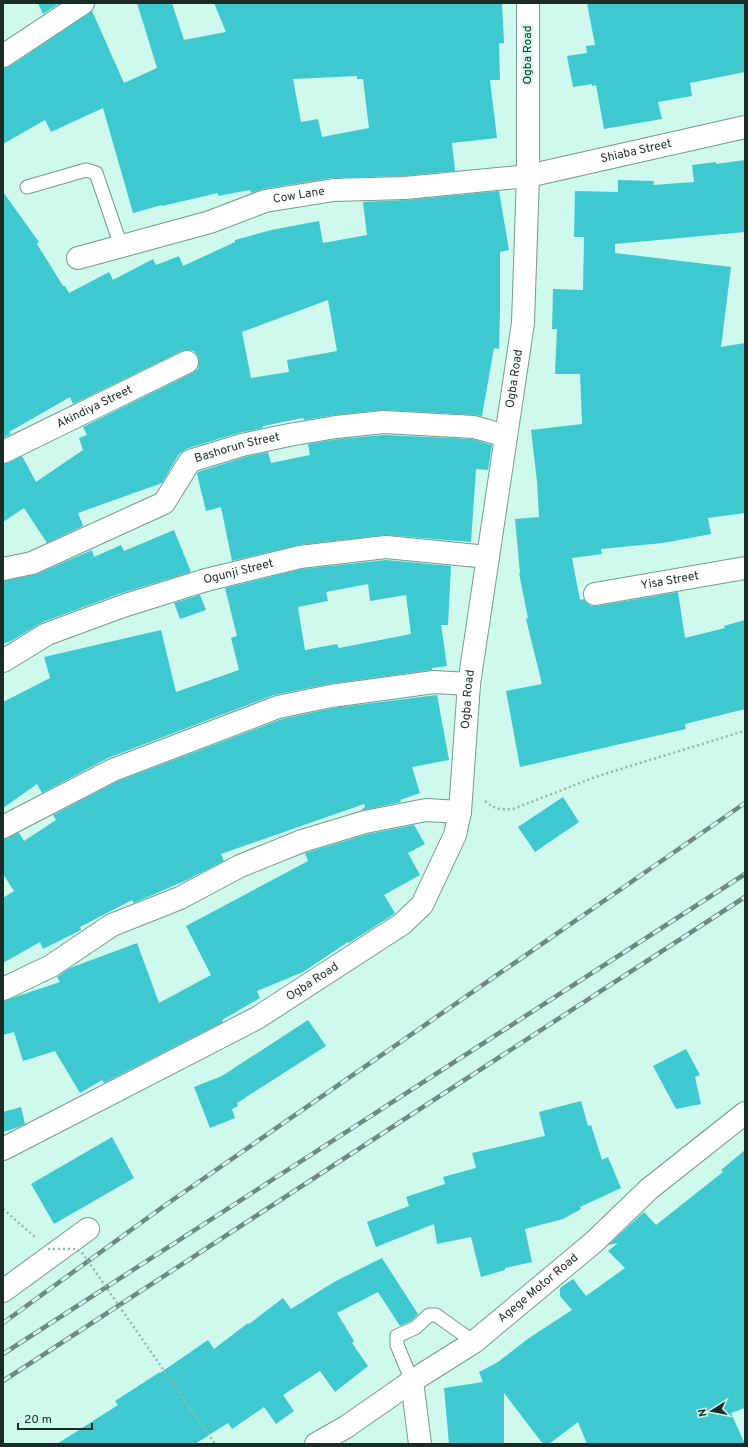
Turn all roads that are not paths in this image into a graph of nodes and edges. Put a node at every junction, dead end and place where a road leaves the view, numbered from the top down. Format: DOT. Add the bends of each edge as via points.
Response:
graph roads {
  1 [pos="83,3"];
  2 [pos="528,3"];
  3 [pos="3,56"];
  4 [pos="745,127"];
  5 [pos="528,176"];
  6 [pos="26,187"];
  7 [pos="121,246"];
  8 [pos="78,258"];
  9 [pos="187,362"];
  10 [pos="506,436"];
  11 [pos="3,452"];
  12 [pos="488,557"];
  13 [pos="745,568"];
  14 [pos="3,569"];
  15 [pos="595,594"];
  16 [pos="3,661"];
  17 [pos="469,684"];
  18 [pos="460,812"];
  19 [pos="3,827"];
  20 [pos="3,989"];
  21 [pos="745,1113"];
  22 [pos="3,1149"];
  23 [pos="88,1229"];
  24 [pos="3,1290"];
  25 [pos="474,1342"];
  26 [pos="412,1381"];
  27 [pos="316,1444"];
  28 [pos="420,1444"];
  1 -- 3 [label="street"];
  2 -- 5 [label="street, Ogba Road"];
  4 -- 5 [label="street, Shiaba Street"];
  5 -- 7 [label="street, Cow Lane" via="405,188 334,190 265,201 210,222"];
  5 -- 10 [label="street, Ogba Road" via="523,323"];
  6 -- 7 [label="lane" via="86,170 96,173"];
  7 -- 8 [label="street, Cow Lane"];
  9 -- 11 [label="street, Akindiya Street"];
  10 -- 12 [label="street, Ogba Road"];
  10 -- 14 [label="street, Bashorun Street" via="474,427 384,422 336,427 242,445 190,461 164,503 32,563"];
  12 -- 16 [label="street, Ogunji Street" via="386,547 300,557 206,580 124,606 48,634"];
  12 -- 17 [label="street, Ogba Road"];
  13 -- 15 [label="street, Yisa Street"];
  17 -- 18 [label="street, Ogba Road"];
  17 -- 19 [label="street" via="434,682 331,696 278,707 113,770"];
  18 -- 20 [label="street" via="426,810 365,822 302,841 240,866 180,898 112,925 51,966"];
  18 -- 22 [label="street, Ogba Road" via="455,835 422,905 402,924 257,1018"];
  21 -- 25 [label="street, Agege Motor Road" via="649,1189 594,1242"];
  23 -- 24 [label="street"];
  25 -- 26 [label="street, Agege Motor Road"];
  25 -- 26 [label="lane" via="436,1315 429,1315 415,1328 397,1336 397,1345"];
  26 -- 27 [label="street, Agege Motor Road" via="346,1427"];
  26 -- 28 [label="street"];
}
